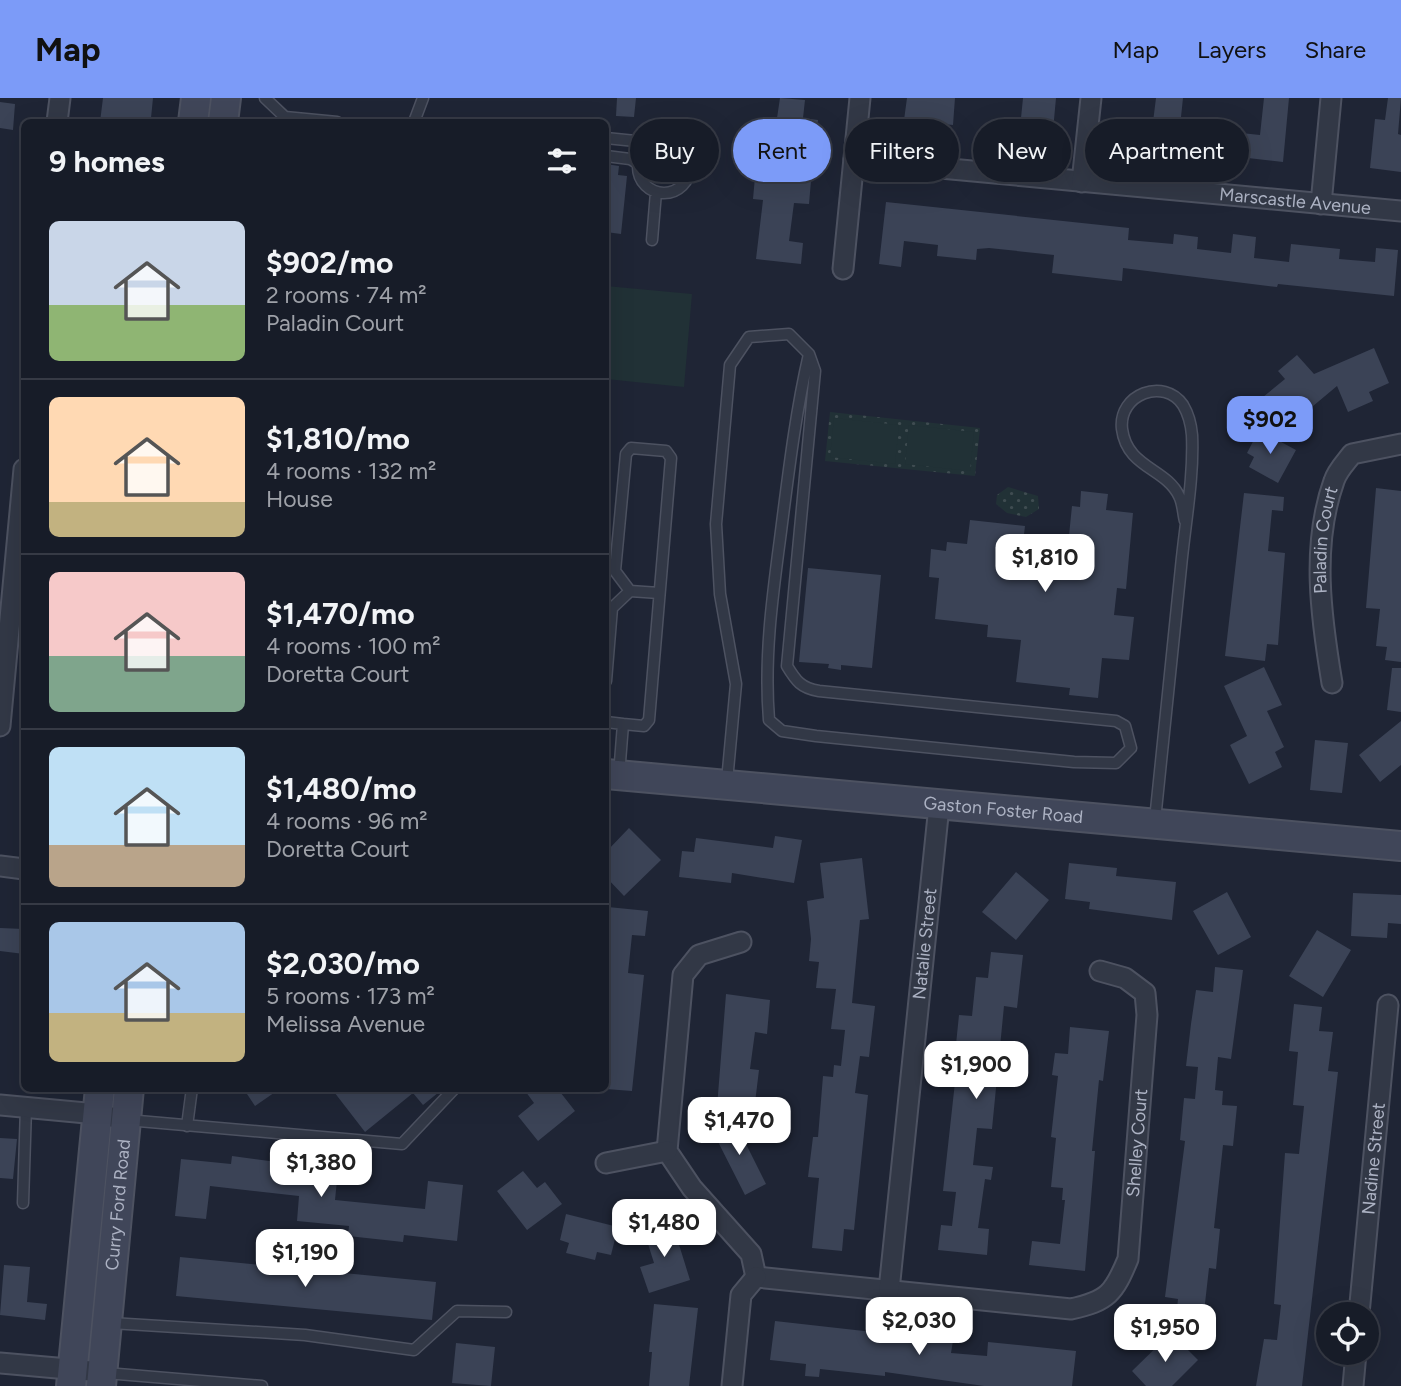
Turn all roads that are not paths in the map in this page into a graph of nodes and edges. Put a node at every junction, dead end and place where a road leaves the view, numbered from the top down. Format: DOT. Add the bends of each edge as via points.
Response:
graph roads {
  1 [pos="60,98"];
  2 [pos="196,98"];
  3 [pos="226,98"];
  4 [pos="265,98"];
  5 [pos="423,98"];
  6 [pos="860,98"];
  7 [pos="1091,98"];
  8 [pos="1331,98"];
  9 [pos="57,119"];
  10 [pos="193,119"];
  11 [pos="223,119"];
  12 [pos="306,119"];
  13 [pos="415,119"];
  14 [pos="858,119"];
  15 [pos="609,138"];
  16 [pos="630,140"];
  17 [pos="609,156"];
  18 [pos="630,159"];
  19 [pos="959,170"];
  20 [pos="644,182"];
  21 [pos="684,182"];
  22 [pos="852,182"];
  23 [pos="1082,182"];
  24 [pos="656,192"];
  25 [pos="1321,204"];
  26 [pos="1401,211"];
  27 [pos="652,240"];
  28 [pos="843,269"];
  29 [pos="809,354"];
  30 [pos="1401,444"];
  31 [pos="21,501"];
  32 [pos="1185,522"];
  33 [pos="630,590"];
  34 [pos="659,593"];
  35 [pos="609,644"];
  36 [pos="1332,683"];
  37 [pos="609,722"];
  38 [pos="623,724"];
  39 [pos="0,726"];
  40 [pos="612,774"];
  41 [pos="726,785"];
  42 [pos="939,806"];
  43 [pos="1155,824"];
  44 [pos="1401,846"];
  45 [pos="0,866"];
  46 [pos="21,869"];
  47 [pos="741,942"];
  48 [pos="1100,971"];
  49 [pos="1388,1005"];
  50 [pos="129,1092"];
  51 [pos="191,1092"];
  52 [pos="451,1092"];
  53 [pos="99,1101"];
  54 [pos="0,1105"];
  55 [pos="26,1107"];
  56 [pos="126,1120"];
  57 [pos="187,1126"];
  58 [pos="667,1151"];
  59 [pos="606,1163"];
  60 [pos="23,1203"];
  61 [pos="756,1276"];
  62 [pos="889,1290"];
  63 [pos="1360,1302"];
  64 [pos="506,1312"];
  65 [pos="78,1319"];
  66 [pos="107,1323"];
  67 [pos="0,1363"];
  68 [pos="1355,1365"];
  69 [pos="72,1378"];
  70 [pos="102,1379"];
  71 [pos="262,1386"];
  72 [pos="732,1386"];
  73 [pos="1353,1386"];
  1 -- 9 [label="street"];
  2 -- 10 [label="street"];
  3 -- 11 [label="street"];
  4 -- 12 [label="lane" via="285,117"];
  5 -- 13 [label="lane"];
  6 -- 14 [label="street"];
  7 -- 23 [label="street"];
  8 -- 25 [label="street"];
  15 -- 16 [label="lane"];
  17 -- 18 [label="lane"];
  19 -- 23 [label="street, Marscastle Avenue"];
  20 -- 24 [label="lane"];
  21 -- 24 [label="lane" via="665,193"];
  22 -- 28 [label="street"];
  23 -- 25 [label="street, Marscastle Avenue"];
  24 -- 27 [label="lane"];
  25 -- 26 [label="street, Marscastle Avenue"];
  29 -- 29 [label="lane" via="790,454 772,599 766,677 769,720 782,731 817,736 1074,762 1116,763 1125,758 1131,748 1130,737 1116,721 819,691 794,680 787,666 815,370"];
  29 -- 41 [label="lane" via="789,334 749,337 730,365 716,524 720,594 736,684"];
  30 -- 36 [label="street, Paladin Court" via="1352,454 1334,478 1319,587"];
  31 -- 39 [label="street"];
  32 -- 32 [label="lane" via="1192,436 1189,415 1180,401 1163,393 1144,392 1129,401 1122,415 1122,431 1128,450 1179,494"];
  32 -- 43 [label="lane"];
  33 -- 34 [label="lane"];
  33 -- 34 [label="lane" via="615,571 626,454 631,448 666,451 671,458"];
  33 -- 35 [label="lane" via="612,608"];
  34 -- 38 [label="lane" via="648,724"];
  37 -- 38 [label="lane"];
  38 -- 40 [label="lane"];
  40 -- 41 [label="street, Gaston Foster Road"];
  41 -- 42 [label="street, Gaston Foster Road"];
  42 -- 43 [label="street, Gaston Foster Road"];
  42 -- 62 [label="street, Natalie Street"];
  43 -- 44 [label="street, Gaston Foster Road"];
  45 -- 46 [label="street"];
  47 -- 58 [label="street" via="699,955 683,975"];
  48 -- 62 [label="street, Shelley Court" via="1125,978 1145,993 1146,1004 1128,1259 1116,1288 1097,1303 1071,1309"];
  49 -- 63 [label="street, Nadine Street"];
  50 -- 56 [label="street, Curry Ford Road"];
  51 -- 57 [label="lane"];
  52 -- 57 [label="lane" via="402,1144"];
  53 -- 55 [label="street"];
  53 -- 56 [label="street"];
  53 -- 65 [label="street, Curry Ford Road"];
  54 -- 55 [label="street"];
  55 -- 60 [label="lane"];
  56 -- 57 [label="lane"];
  56 -- 66 [label="street, Curry Ford Road"];
  58 -- 59 [label="street"];
  58 -- 61 [label="street" via="692,1188 751,1254"];
  61 -- 62 [label="street"];
  61 -- 72 [label="street" via="741,1295"];
  64 -- 66 [label="lane" via="457,1311 414,1350 305,1335"];
  65 -- 66 [label="street"];
  65 -- 69 [label="street, Curry Ford Road"];
  66 -- 70 [label="street, Curry Ford Road"];
  67 -- 69 [label="street"];
  68 -- 73 [label="street"];
  69 -- 70 [label="street"];
  70 -- 71 [label="lane"];
}
